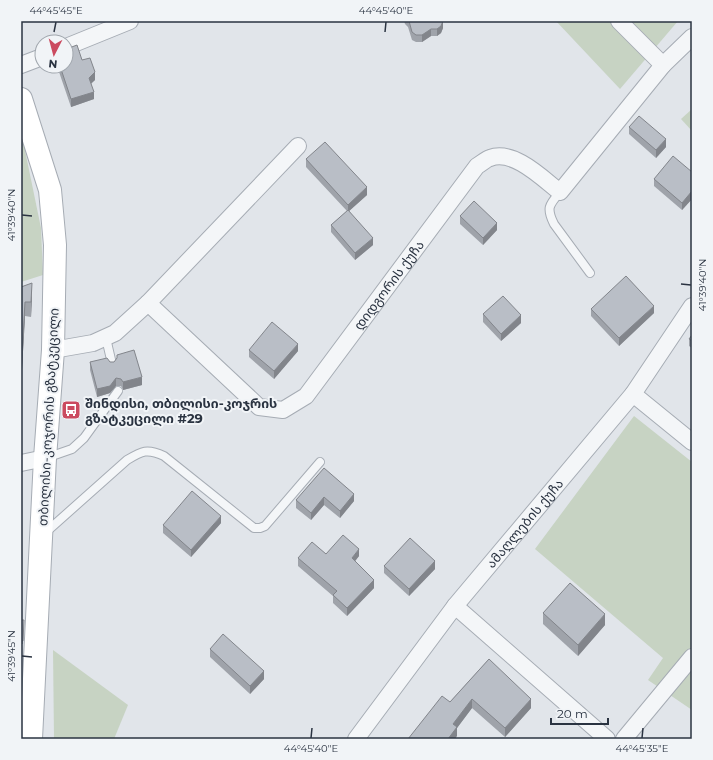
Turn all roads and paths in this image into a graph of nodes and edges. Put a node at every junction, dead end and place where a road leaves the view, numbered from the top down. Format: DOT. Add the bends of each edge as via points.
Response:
graph roads {
  1 [pos="130,21"];
  2 [pos="619,21"];
  3 [pos="692,37"];
  4 [pos="74,44"];
  5 [pos="34,59"];
  6 [pos="21,65"];
  7 [pos="663,65"];
  8 [pos="21,99"];
  9 [pos="298,146"];
  10 [pos="560,192"];
  11 [pos="590,273"];
  12 [pos="148,303"];
  13 [pos="692,306"];
  14 [pos="106,338"];
  15 [pos="54,350"];
  16 [pos="112,364"];
  17 [pos="118,391"];
  18 [pos="633,394"];
  19 [pos="692,442"];
  20 [pos="45,458"];
  21 [pos="320,462"];
  22 [pos="21,463"];
  23 [pos="41,536"];
  24 [pos="455,606"];
  25 [pos="692,657"];
  26 [pos="28,732"];
  27 [pos="356,739"];
  28 [pos="607,739"];
  29 [pos="624,739"];
  1 -- 4 [label="street"];
  2 -- 7 [label="street"];
  3 -- 7 [label="street"];
  5 -- 6 [label="street"];
  7 -- 10 [label="street"];
  8 -- 15 [label="main road, თბილისი-კოჯორის გზატკეცილი" via="50,190 55,245"];
  9 -- 12 [label="street"];
  10 -- 11 [label="lane" via="550,205 550,217"];
  10 -- 12 [label="street, დიდგორის ქუჩა" via="518,160 503,156 490,158 477,166 306,396 283,410 259,407"];
  12 -- 14 [label="street"];
  13 -- 18 [label="street, ამაღლების ქუჩა"];
  14 -- 15 [label="street"];
  14 -- 16 [label="lane"];
  15 -- 20 [label="main road, თბილისი-კოჯორის გზატკეცილი"];
  17 -- 20 [label="lane" via="76,446"];
  18 -- 19 [label="street"];
  18 -- 24 [label="street, ამაღლების ქუჩა"];
  20 -- 22 [label="street"];
  20 -- 23 [label="main road, თბილისი-კოჯორის გზატკეცილი"];
  21 -- 23 [label="lane" via="265,526 254,528 164,456 153,451 140,452 126,460"];
  23 -- 26 [label="main road, თბილისი-კოჯორის გზატკეცილი"];
  24 -- 27 [label="street, ამაღლების ქუჩა"];
  24 -- 28 [label="street"];
  25 -- 29 [label="street"];
}
